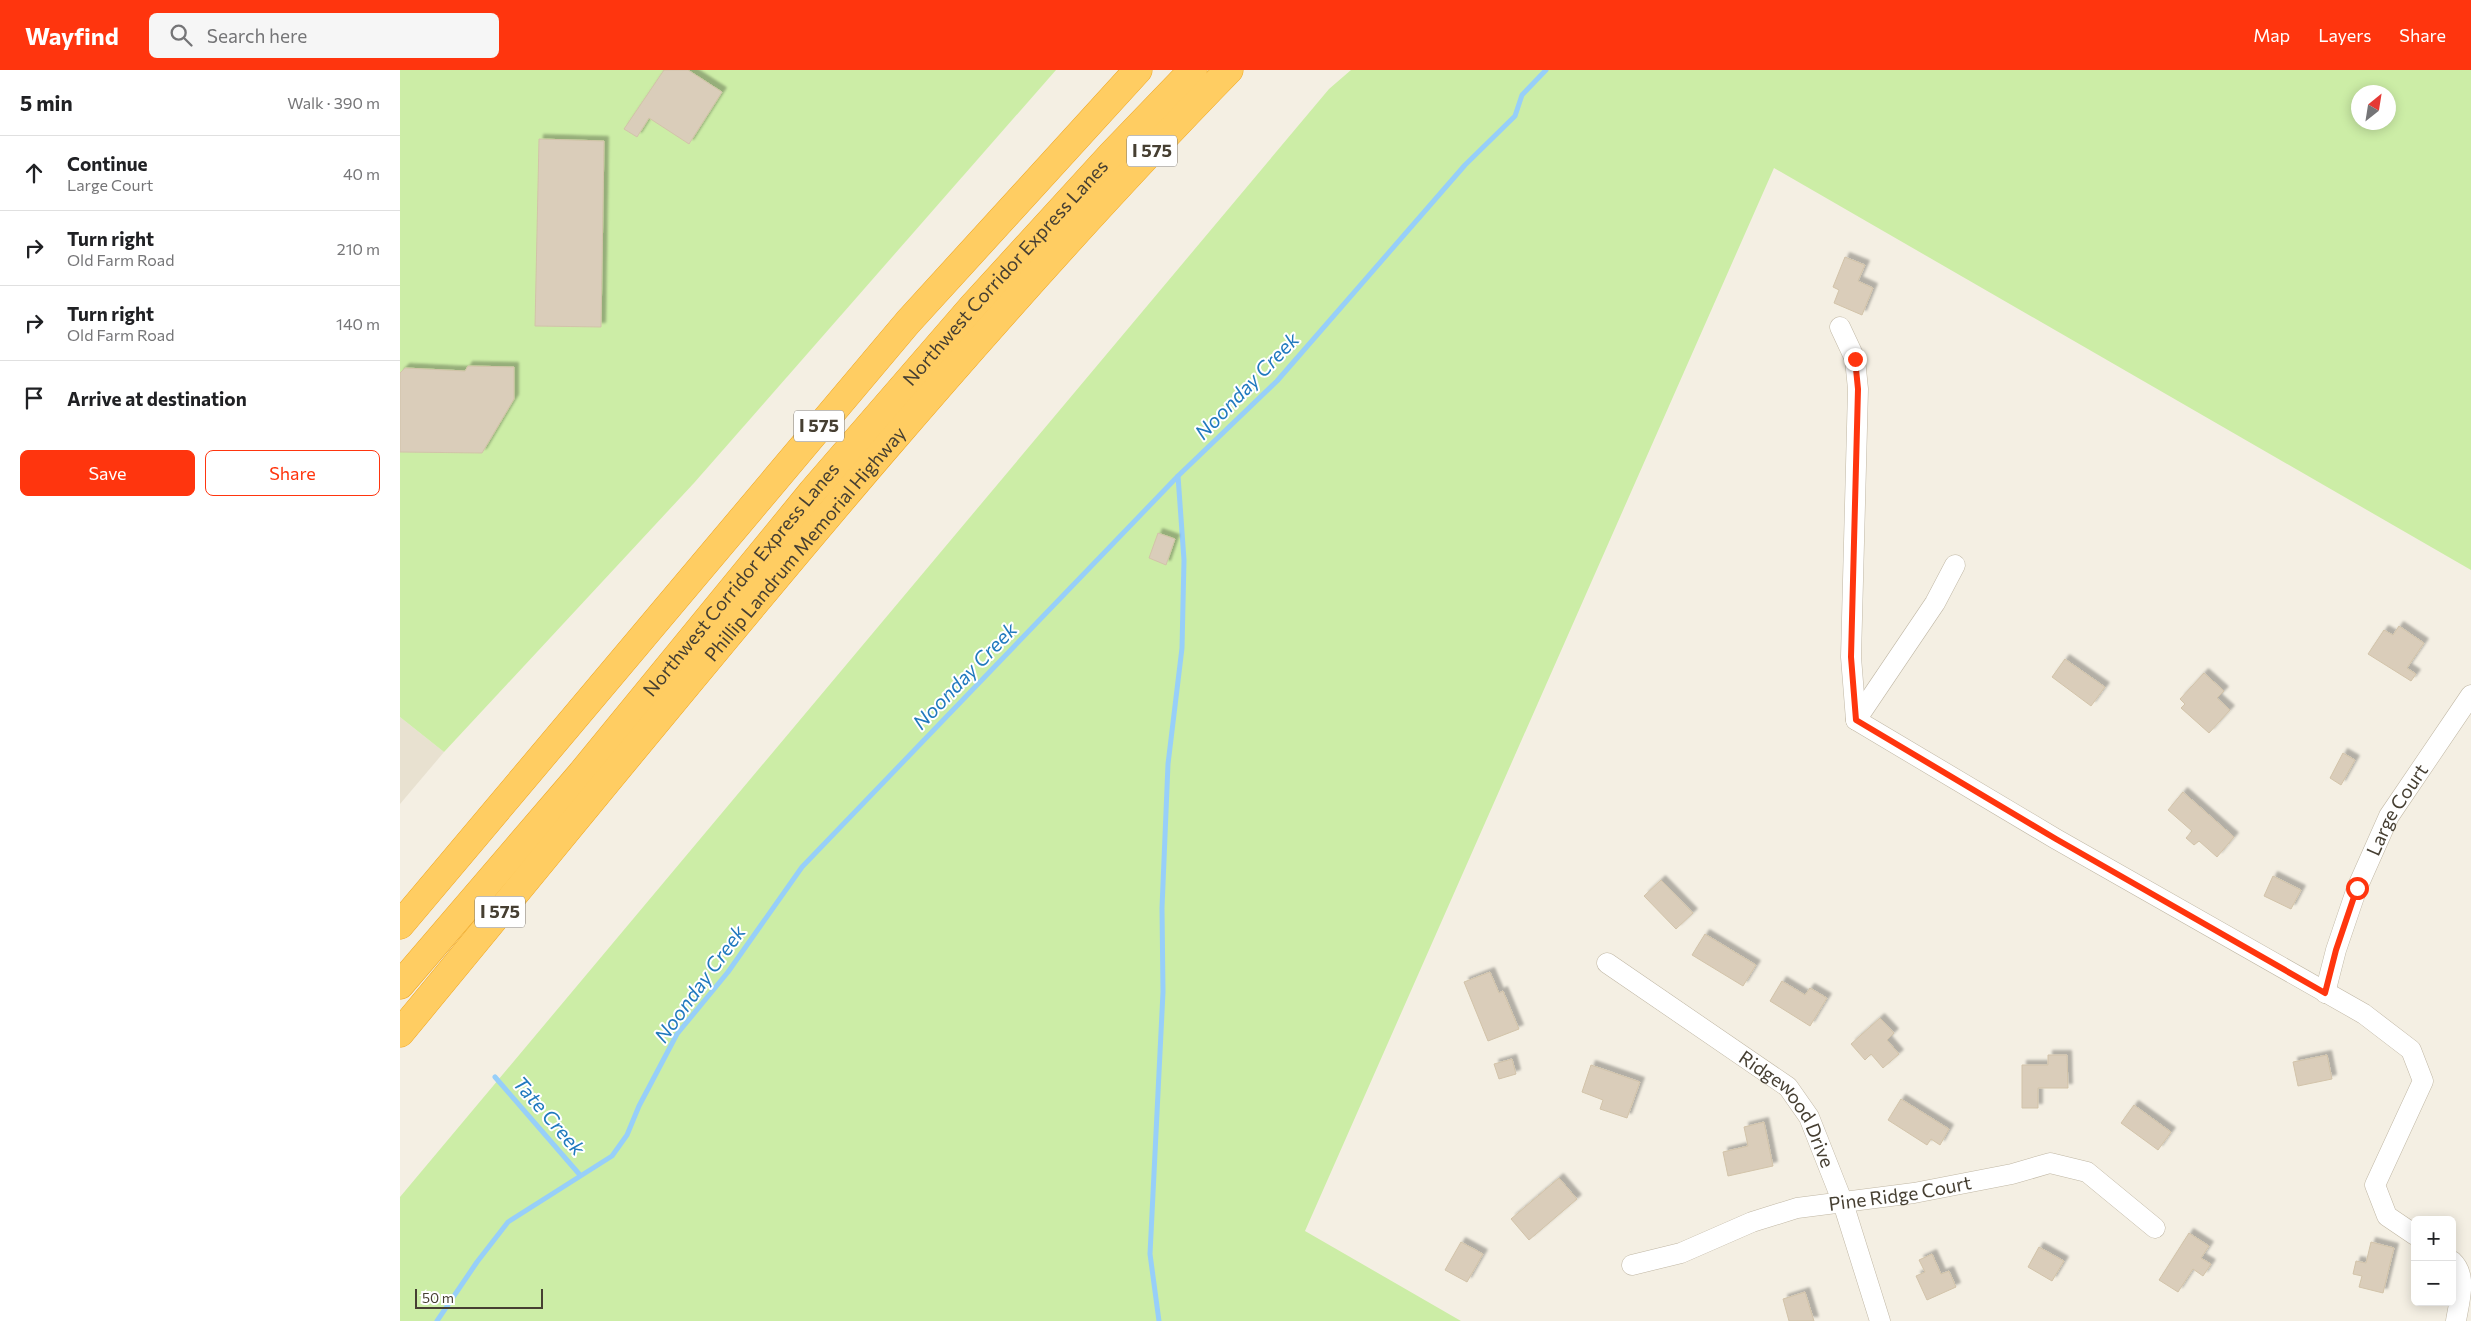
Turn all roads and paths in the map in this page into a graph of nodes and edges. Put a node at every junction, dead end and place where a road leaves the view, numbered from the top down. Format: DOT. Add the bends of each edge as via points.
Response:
graph roads {
  1 [pos="1138,70"];
  2 [pos="1193,70"];
  3 [pos="1229,70"];
  4 [pos="1840,327"];
  5 [pos="1955,564"];
  6 [pos="2471,695"];
  7 [pos="1856,720"];
  8 [pos="400,925"];
  9 [pos="1606,963"];
  10 [pos="400,985"];
  11 [pos="2325,993"];
  12 [pos="400,1033"];
  13 [pos="1843,1203"];
  14 [pos="2155,1228"];
  15 [pos="2411,1232"];
  16 [pos="1632,1265"];
  17 [pos="2456,1265"];
  18 [pos="1880,1321"];
  19 [pos="2456,1321"];
  1 -- 8 [label="highway, I 575" via="908,322"];
  2 -- 10 [label="highway, Northwest Corridor Express Lanes" via="973,306 812,492 581,774"];
  3 -- 12 [label="highway, Phillip Landrum Memorial Highway / I 575" via="1083,226 857,481"];
  4 -- 7 [label="street" via="1855,359 1858,389 1851,657"];
  5 -- 7 [label="street" via="1935,603"];
  6 -- 11 [label="street, Large Court" via="2389,816 2357,888"];
  7 -- 11 [label="street"];
  9 -- 13 [label="street, Ridgewood Drive" via="1788,1087 1809,1117"];
  11 -- 15 [label="street" via="2364,1014 2411,1050 2423,1081 2375,1185 2387,1216"];
  13 -- 14 [label="street, Pine Ridge Court" via="2012,1174 2050,1163 2087,1172"];
  13 -- 16 [label="street, Pine Ridge Court" via="1797,1208 1752,1222 1681,1253"];
  13 -- 18 [label="street, Ridgewood Drive"];
  17 -- 19 [label="street" via="2461,1274"];
}
